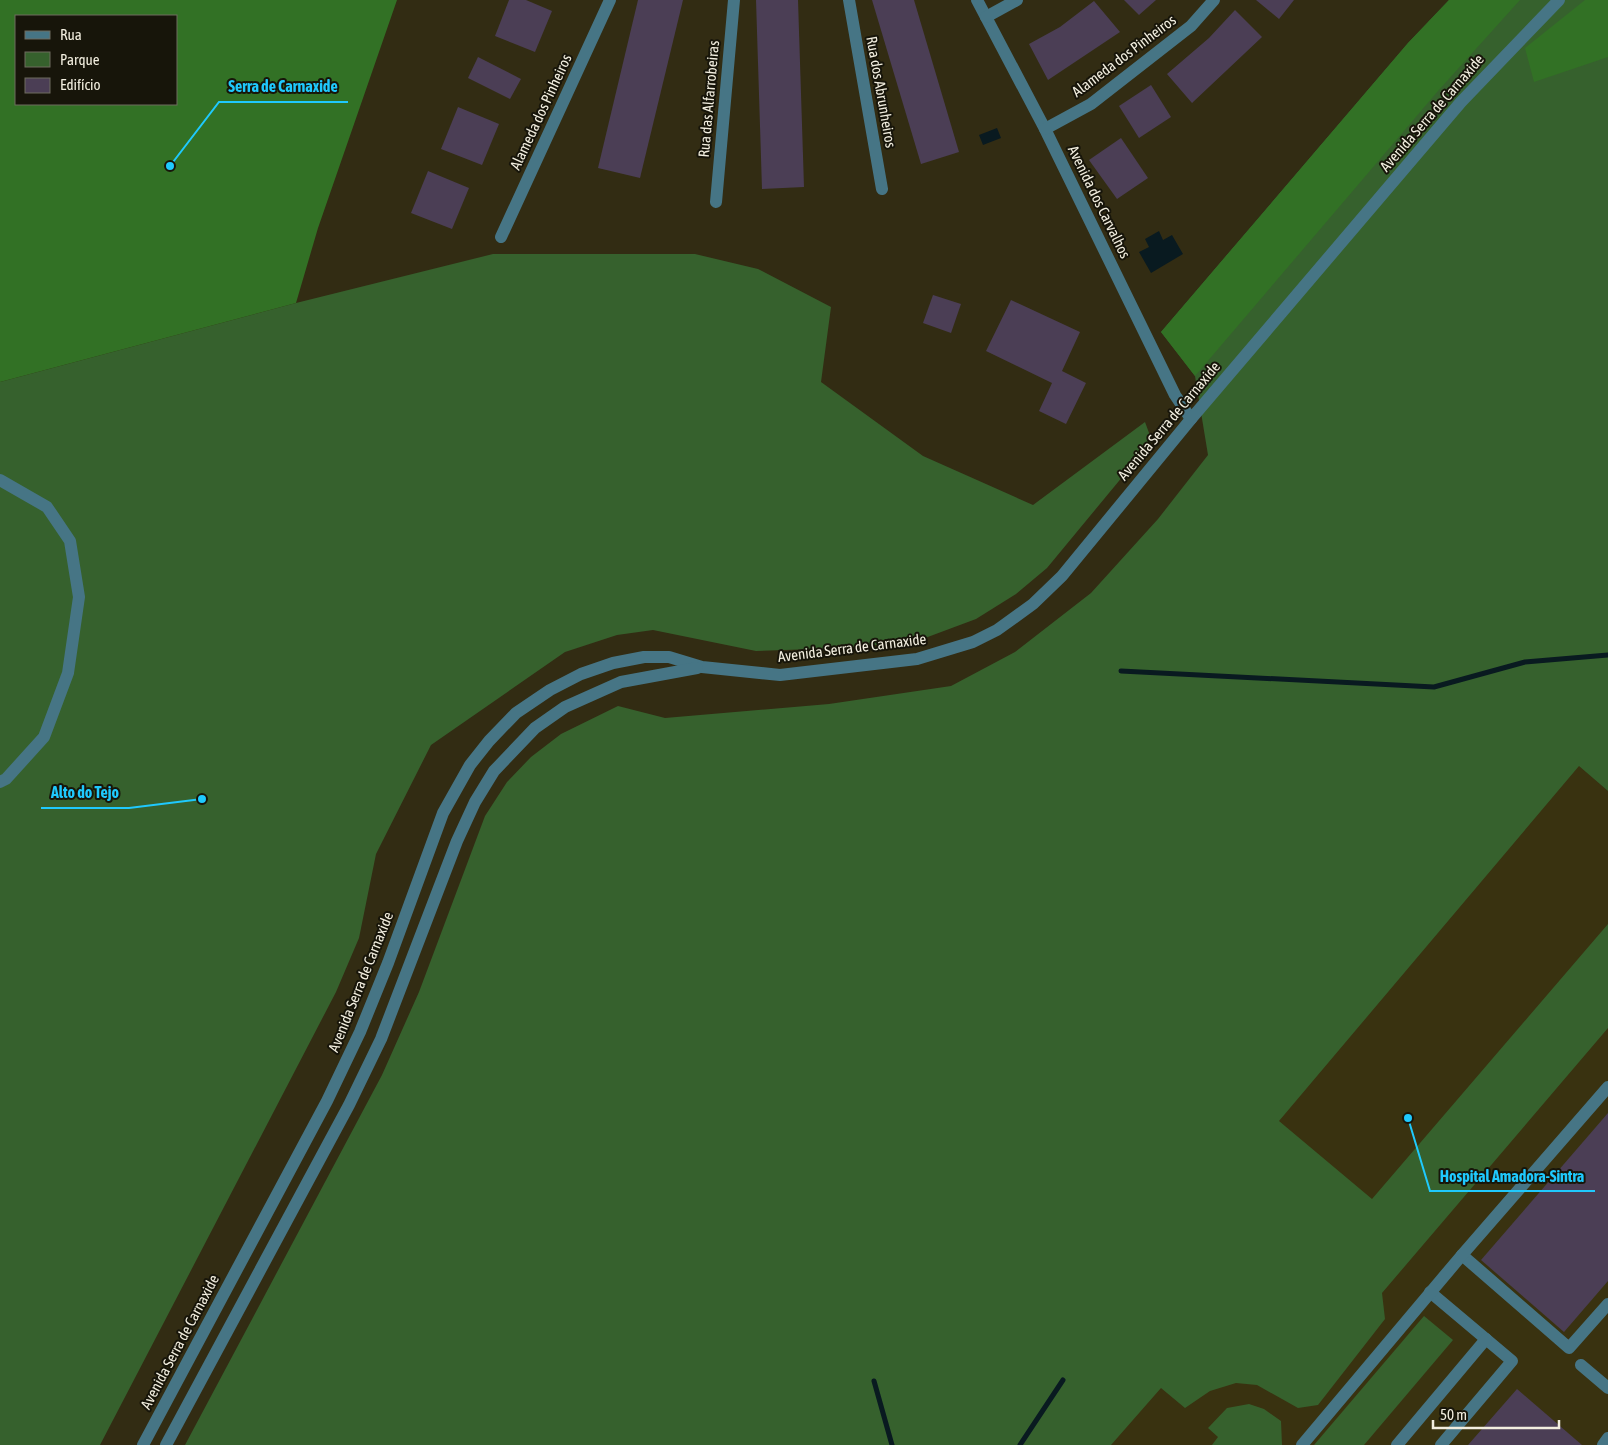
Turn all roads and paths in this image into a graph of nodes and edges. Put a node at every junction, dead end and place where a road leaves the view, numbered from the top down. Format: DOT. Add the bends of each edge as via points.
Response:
graph roads {
  1 [pos="610,0"];
  2 [pos="734,0"];
  3 [pos="849,0"];
  4 [pos="977,0"];
  5 [pos="1017,0"];
  6 [pos="1214,0"];
  7 [pos="1559,0"];
  8 [pos="986,17"];
  9 [pos="1045,129"];
  10 [pos="882,190"];
  11 [pos="716,202"];
  12 [pos="501,237"];
  13 [pos="1191,419"];
  14 [pos="0,480"];
  15 [pos="702,667"];
  16 [pos="0,782"];
  17 [pos="1608,1087"];
  18 [pos="1462,1255"];
  19 [pos="1430,1292"];
  20 [pos="1608,1304"];
  21 [pos="1486,1339"];
  22 [pos="1581,1365"];
  23 [pos="1608,1388"];
  24 [pos="1608,1438"];
  25 [pos="143,1445"];
  26 [pos="166,1445"];
  27 [pos="1302,1445"];
  28 [pos="1397,1445"];
  29 [pos="1441,1445"];
  30 [pos="1602,1445"];
  1 -- 12 [label="street, Alameda dos Pinheiros"];
  2 -- 11 [label="street, Rua das Alfarrobeiras"];
  3 -- 10 [label="street, Rua dos Abrunheiros"];
  4 -- 8 [label="street, Avenida dos Carvalhos"];
  5 -- 8 [label="street"];
  6 -- 9 [label="street, Alameda dos Pinheiros" via="1191,26 1091,104"];
  7 -- 13 [label="street, Avenida Serra de Carnaxide" via="1461,102"];
  8 -- 9 [label="street, Avenida dos Carvalhos"];
  9 -- 13 [label="street, Avenida dos Carvalhos" via="1175,394"];
  13 -- 15 [label="street, Avenida Serra de Carnaxide" via="1062,576 1033,604 997,630 945,652 917,659 780,675"];
  14 -- 16 [label="street" via="47,507 70,541 79,597 68,673 44,737"];
  15 -- 25 [label="street, Avenida Serra de Carnaxide" via="669,657 644,656 581,674 550,690 516,714 488,741 470,765 443,813 360,1032"];
  15 -- 26 [label="street, Avenida Serra de Carnaxide" via="621,682 565,707 535,728 494,771 457,840 381,1040"];
  17 -- 18 [label="street"];
  18 -- 19 [label="street"];
  18 -- 20 [label="street" via="1569,1348"];
  19 -- 21 [label="street"];
  19 -- 27 [label="street"];
  21 -- 28 [label="street"];
  21 -- 29 [label="street" via="1512,1361"];
  22 -- 23 [label="street"];
  24 -- 30 [label="street"];
}
